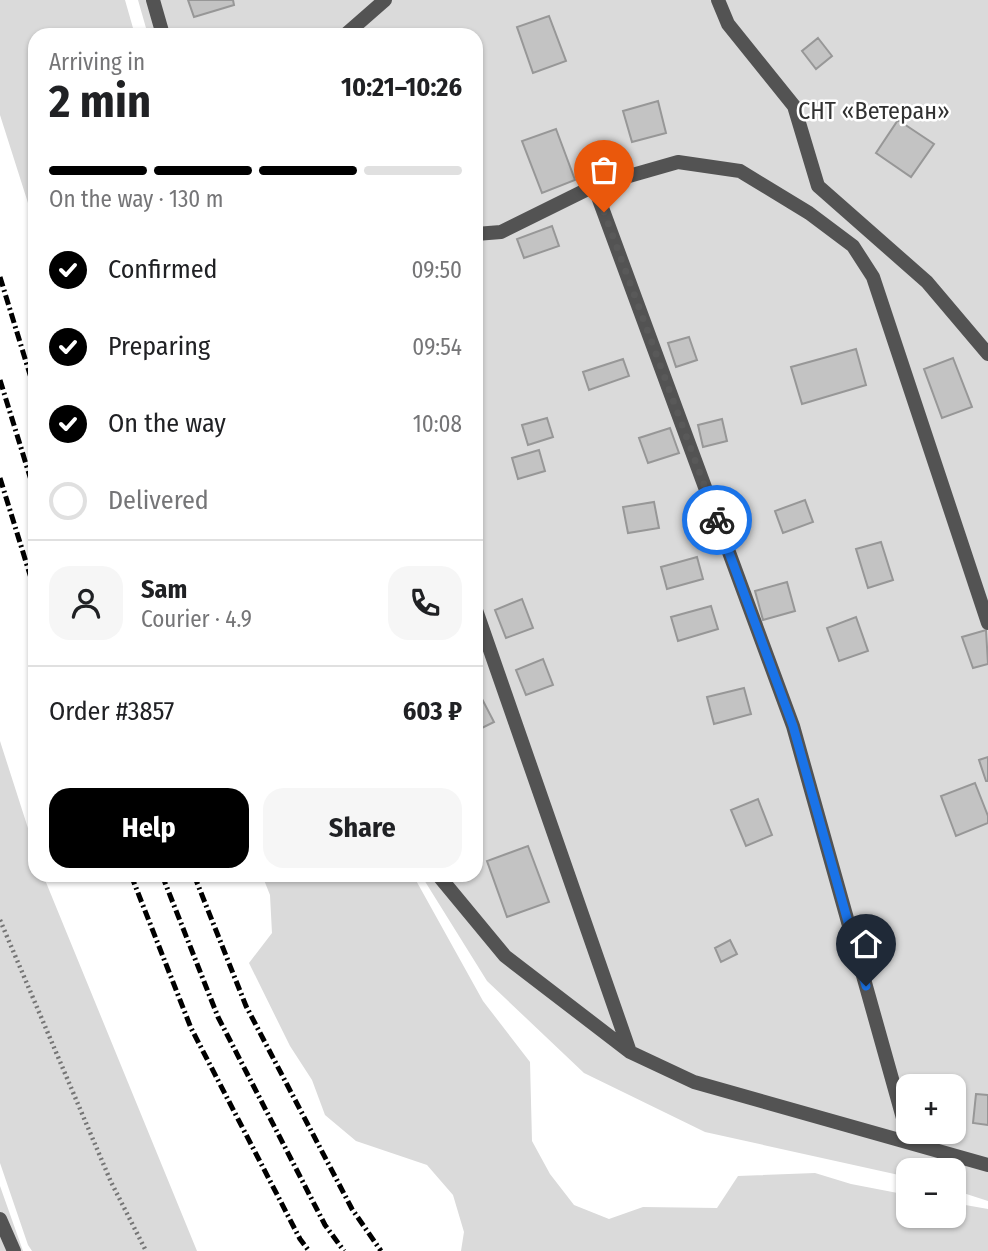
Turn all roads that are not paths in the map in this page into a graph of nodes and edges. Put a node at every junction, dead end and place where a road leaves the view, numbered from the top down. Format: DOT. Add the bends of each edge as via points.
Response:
graph roads {
  1 [pos="153,0"];
  2 [pos="385,0"];
  3 [pos="718,0"];
  4 [pos="161,28"];
  5 [pos="353,28"];
  6 [pos="594,186"];
  7 [pos="483,233"];
  8 [pos="981,336"];
  9 [pos="988,354"];
  10 [pos="988,623"];
  11 [pos="483,630"];
  12 [pos="444,882"];
  13 [pos="630,1052"];
  14 [pos="896,1093"];
  15 [pos="896,1139"];
  16 [pos="914,1144"];
  17 [pos="988,1165"];
  18 [pos="0,1219"];
  19 [pos="15,1251"];
  1 -- 4 [label="street"];
  2 -- 5 [label="street"];
  3 -- 8 [label="street" via="728,24 794,106 818,186"];
  6 -- 7 [label="street" via="501,232"];
  6 -- 10 [label="street" via="678,162 740,171 853,246 873,277"];
  6 -- 14 [label="street" via="793,726"];
  8 -- 9 [label="street"];
  11 -- 13 [label="street"];
  12 -- 13 [label="street" via="505,956"];
  13 -- 15 [label="street" via="694,1082"];
  16 -- 17 [label="street"];
  18 -- 19 [label="street"];
}
